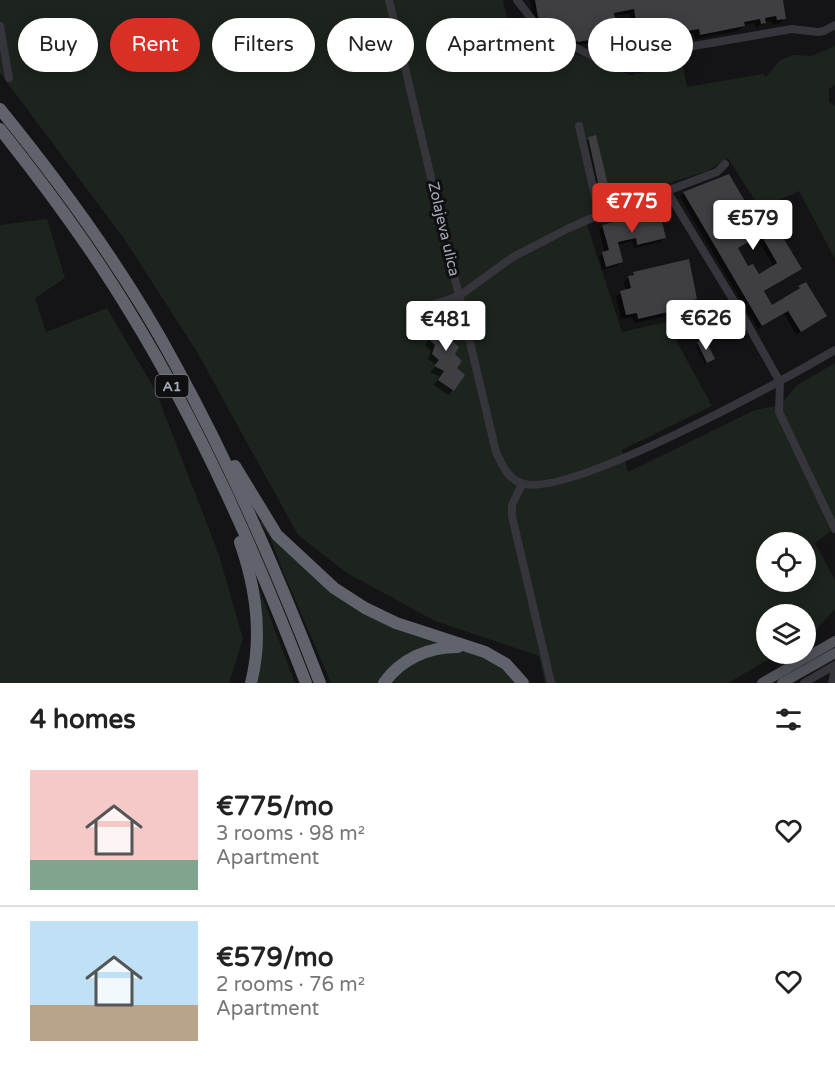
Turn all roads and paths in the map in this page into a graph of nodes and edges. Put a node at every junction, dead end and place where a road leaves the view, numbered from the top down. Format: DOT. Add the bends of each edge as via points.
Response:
graph roads {
  1 [pos="389,0"];
  2 [pos="517,0"];
  3 [pos="835,25"];
  4 [pos="0,26"];
  5 [pos="9,78"];
  6 [pos="0,109"];
  7 [pos="579,126"];
  8 [pos="0,129"];
  9 [pos="725,164"];
  10 [pos="667,192"];
  11 [pos="656,195"];
  12 [pos="459,296"];
  13 [pos="423,309"];
  14 [pos="835,350"];
  15 [pos="780,382"];
  16 [pos="212,435"];
  17 [pos="522,484"];
  18 [pos="234,509"];
  19 [pos="835,529"];
  20 [pos="835,641"];
  21 [pos="470,647"];
  22 [pos="835,653"];
  23 [pos="834,674"];
  24 [pos="251,683"];
  25 [pos="306,683"];
  26 [pos="320,683"];
  27 [pos="384,683"];
  28 [pos="523,683"];
  29 [pos="550,683"];
  30 [pos="762,683"];
  31 [pos="782,683"];
  32 [pos="804,683"];
  33 [pos="826,683"];
  1 -- 12 [label="street, Zolajeva ulica"];
  2 -- 3 [label="street" via="534,22 553,35 594,57 605,58 792,29 818,32"];
  4 -- 5 [label="street"];
  6 -- 16 [label="highway, A1" via="97,238 175,362"];
  7 -- 11 [label="street" via="596,200 641,192"];
  8 -- 18 [label="highway, A1" via="132,314"];
  9 -- 10 [label="street" via="717,172"];
  10 -- 11 [label="street"];
  10 -- 15 [label="street"];
  11 -- 12 [label="street" via="569,228 513,257"];
  12 -- 13 [label="street"];
  12 -- 17 [label="street, Zolajeva ulica" via="496,452 505,471"];
  14 -- 15 [label="street"];
  15 -- 17 [label="street" via="625,457 569,478 546,484"];
  15 -- 19 [label="street" via="779,412"];
  16 -- 21 [label="highway" via="223,444 277,535 334,588 396,623"];
  16 -- 26 [label="highway, A1"];
  17 -- 29 [label="street" via="512,505 512,516"];
  18 -- 24 [label="highway" via="258,622"];
  18 -- 25 [label="highway, A1"];
  20 -- 30 [label="main road"];
  21 -- 27 [label="highway" via="441,647 423,652 398,668"];
  21 -- 28 [label="highway" via="506,664"];
  22 -- 31 [label="main road"];
  23 -- 32 [label="street"];
  23 -- 33 [label="street"];
}
